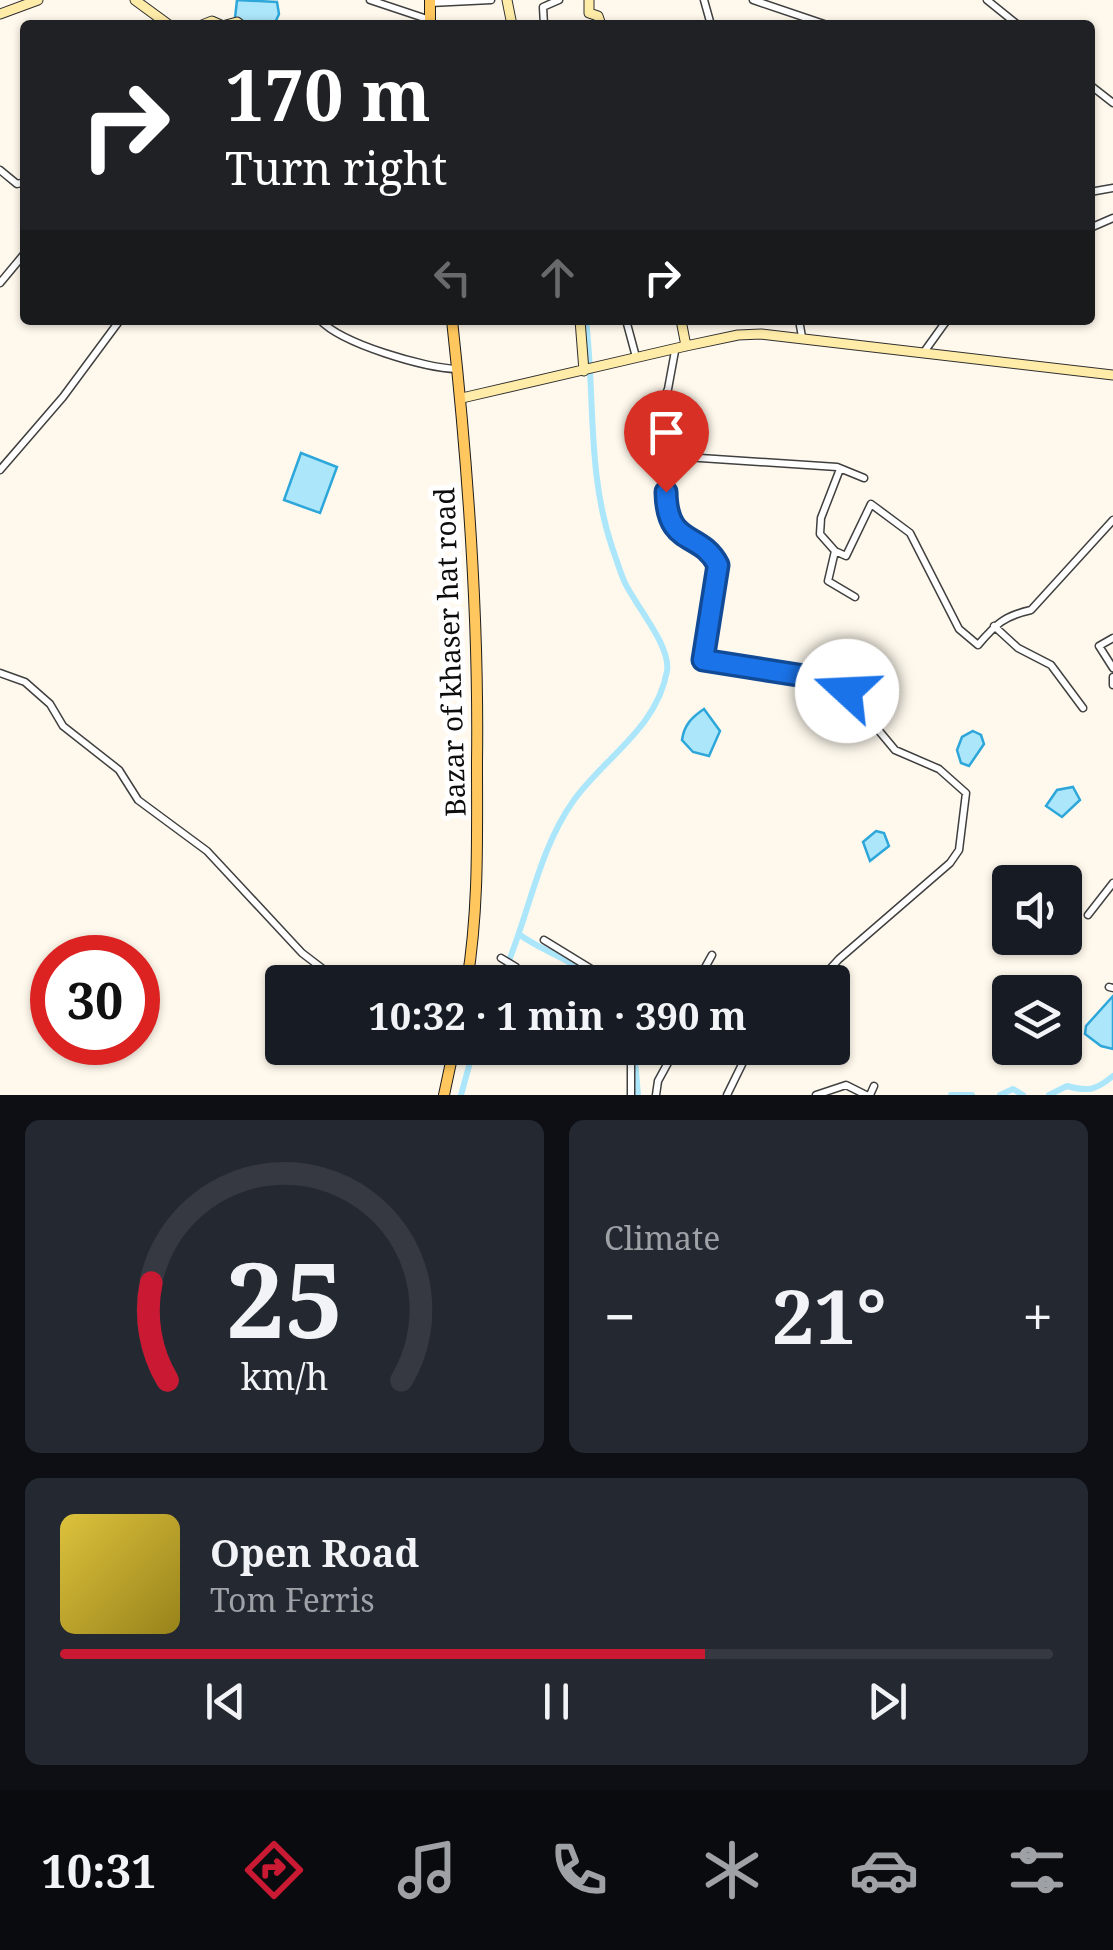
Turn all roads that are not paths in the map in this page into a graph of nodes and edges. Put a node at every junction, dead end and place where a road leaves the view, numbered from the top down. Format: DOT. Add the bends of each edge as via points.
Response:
graph roads {
  1 [pos="135,0"];
  2 [pos="370,0"];
  3 [pos="491,0"];
  4 [pos="559,0"];
  5 [pos="589,0"];
  6 [pos="753,0"];
  7 [pos="987,0"];
  8 [pos="33,1"];
  9 [pos="430,1"];
  10 [pos="0,14"];
  11 [pos="162,20"];
  12 [pos="425,20"];
  13 [pos="543,20"];
  14 [pos="599,20"];
  15 [pos="812,20"];
  16 [pos="1012,20"];
  17 [pos="0,170"];
  18 [pos="20,183"];
  19 [pos="20,259"];
  20 [pos="0,283"];
  21 [pos="116,325"];
  22 [pos="324,325"];
  23 [pos="453,325"];
  24 [pos="580,325"];
  25 [pos="627,325"];
  26 [pos="682,325"];
  27 [pos="800,325"];
  28 [pos="944,325"];
  29 [pos="802,337"];
  30 [pos="686,346"];
  31 [pos="675,351"];
  32 [pos="924,354"];
  33 [pos="636,357"];
  34 [pos="458,369"];
  35 [pos="584,371"];
  36 [pos="1113,374"];
  37 [pos="462,398"];
  38 [pos="654,455"];
  39 [pos="840,469"];
  40 [pos="0,470"];
  41 [pos="864,478"];
  42 [pos="1113,520"];
  43 [pos="835,551"];
  44 [pos="855,597"];
  45 [pos="994,626"];
  46 [pos="1113,638"];
  47 [pos="1113,668"];
  48 [pos="0,673"];
  49 [pos="1083,708"];
  50 [pos="1113,883"];
  51 [pos="1088,915"];
  52 [pos="544,940"];
  53 [pos="712,955"];
  54 [pos="501,958"];
  55 [pos="318,965"];
  56 [pos="469,965"];
  57 [pos="513,965"];
  58 [pos="584,965"];
  59 [pos="706,965"];
  60 [pos="834,965"];
  61 [pos="450,1065"];
  62 [pos="631,1065"];
  63 [pos="667,1065"];
  64 [pos="742,1065"];
  65 [pos="874,1086"];
  66 [pos="444,1095"];
  67 [pos="631,1095"];
  68 [pos="656,1095"];
  69 [pos="728,1095"];
  70 [pos="816,1095"];
  71 [pos="868,1095"];
  1 -- 11 [label="street"];
  2 -- 12 [label="street"];
  3 -- 9 [label="street"];
  4 -- 13 [label="street" via="542,6"];
  5 -- 14 [label="street" via="589,13"];
  6 -- 15 [label="street"];
  7 -- 16 [label="street"];
  8 -- 10 [label="street"];
  17 -- 18 [label="street"];
  19 -- 20 [label="street"];
  21 -- 40 [label="street"];
  22 -- 34 [label="street" via="388,354"];
  23 -- 34 [label="main road, Bazar of khaser hat road"];
  24 -- 35 [label="street"];
  25 -- 33 [label="street"];
  26 -- 30 [label="street"];
  27 -- 29 [label="street"];
  28 -- 32 [label="street"];
  29 -- 30 [label="street" via="738,335"];
  29 -- 32 [label="street"];
  30 -- 31 [label="street"];
  31 -- 33 [label="street"];
  31 -- 38 [label="street" via="654,424"];
  32 -- 36 [label="street"];
  33 -- 35 [label="street"];
  34 -- 37 [label="main road, Bazar of khaser hat road"];
  35 -- 37 [label="street"];
  37 -- 56 [label="main road, Bazar of khaser hat road" via="479,729"];
  38 -- 39 [label="street"];
  38 -- 60 [label="street" via="676,530 718,565 703,660 840,684 895,750 939,770 966,793 959,850 950,864"];
  39 -- 41 [label="street"];
  39 -- 43 [label="street" via="820,534"];
  42 -- 45 [label="street" via="1032,610"];
  43 -- 44 [label="street" via="828,581"];
  43 -- 45 [label="street" via="846,556 871,504 910,532 959,629 978,645"];
  45 -- 49 [label="street" via="1052,665"];
  46 -- 47 [label="street" via="1099,650"];
  48 -- 55 [label="street" via="50,704 63,726 120,770 138,800 207,851"];
  50 -- 51 [label="street"];
  52 -- 58 [label="street"];
  53 -- 59 [label="street"];
  54 -- 57 [label="street"];
  61 -- 66 [label="main road"];
  62 -- 67 [label="street"];
  63 -- 68 [label="street"];
  64 -- 69 [label="street"];
  65 -- 71 [label="street"];
  70 -- 71 [label="street" via="846,1085"];
}
